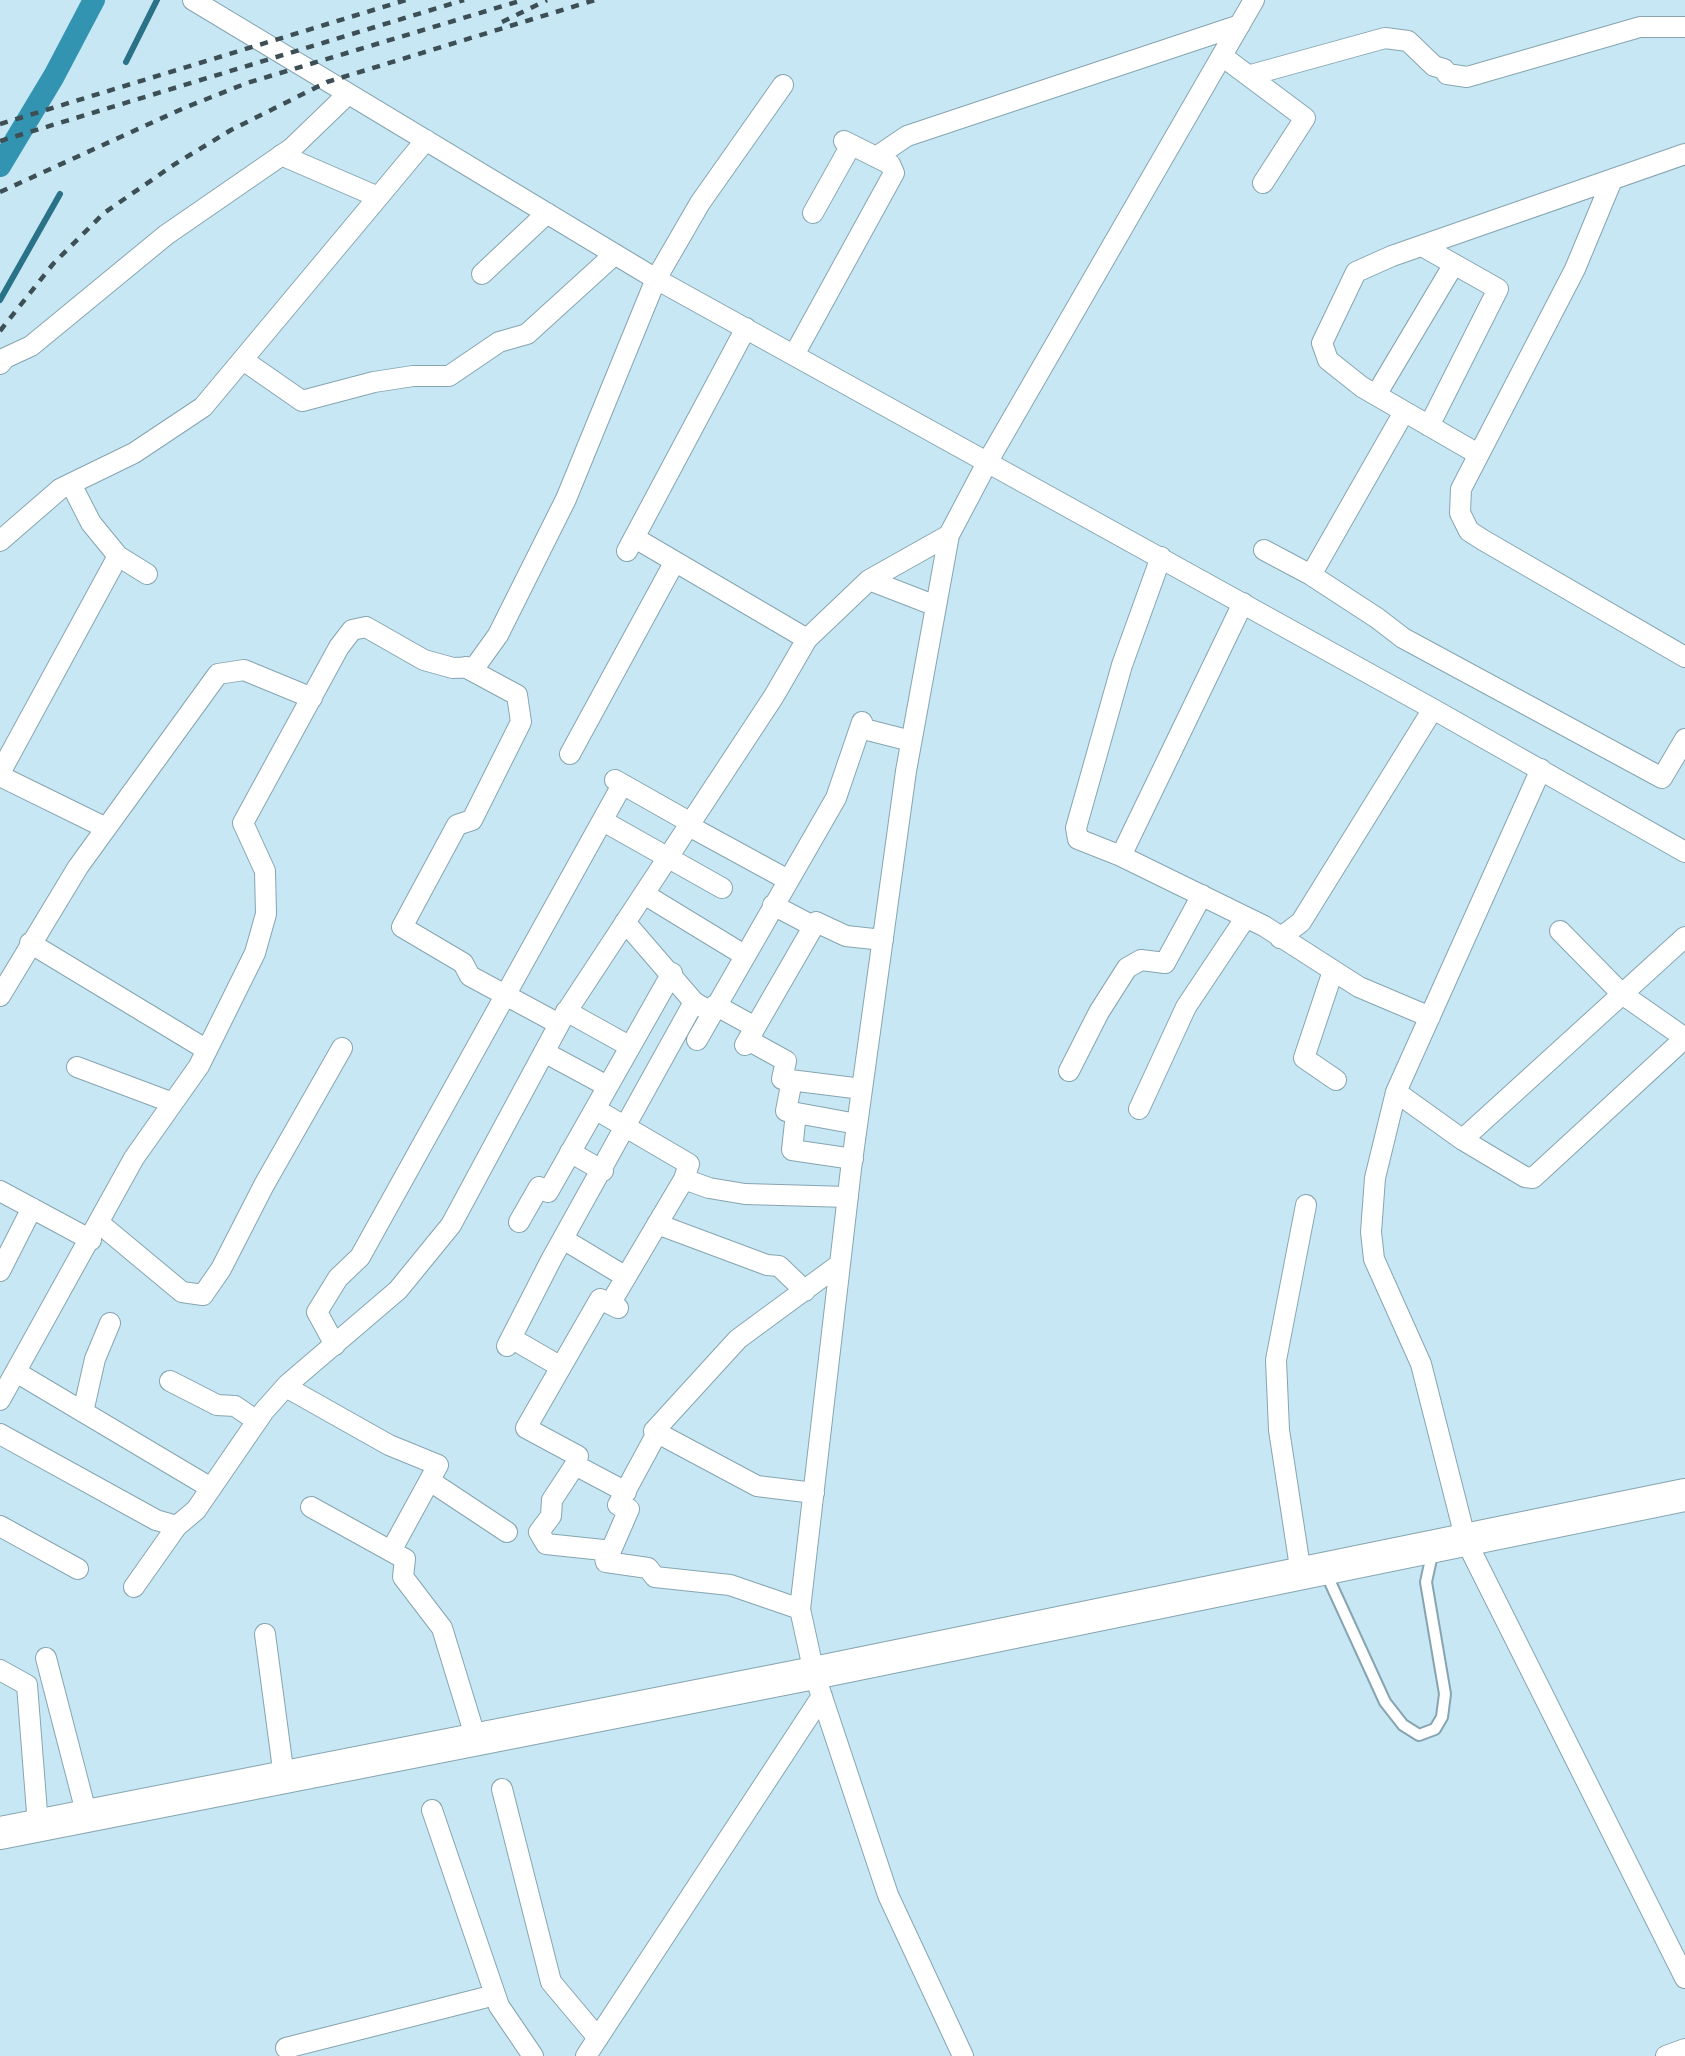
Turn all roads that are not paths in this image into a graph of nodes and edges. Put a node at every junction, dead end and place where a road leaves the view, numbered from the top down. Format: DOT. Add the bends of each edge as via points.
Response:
graph roads {
  1 [pos="193,0"];
  2 [pos="1254,0"];
  3 [pos="216,7"];
  4 [pos="1240,25"];
  5 [pos="1685,27"];
  6 [pos="1222,56"];
  7 [pos="1251,75"];
  8 [pos="783,85"];
  9 [pos="348,94"];
  10 [pos="426,140"];
  11 [pos="1685,154"];
  12 [pos="281,155"];
  13 [pos="876,157"];
  14 [pos="1612,180"];
  15 [pos="1263,183"];
  16 [pos="378,197"];
  17 [pos="547,213"];
  18 [pos="813,213"];
  19 [pos="1422,246"];
  20 [pos="615,254"];
  21 [pos="1454,264"];
  22 [pos="482,274"];
  23 [pos="656,279"];
  24 [pos="746,328"];
  25 [pos="794,355"];
  26 [pos="243,360"];
  27 [pos="0,364"];
  28 [pos="1376,395"];
  29 [pos="1404,412"];
  30 [pos="1429,426"];
  31 [pos="1478,454"];
  32 [pos="988,461"];
  33 [pos="71,484"];
  34 [pos="949,535"];
  35 [pos="0,541"];
  36 [pos="1264,550"];
  37 [pos="118,556"];
  38 [pos="1161,557"];
  39 [pos="674,563"];
  40 [pos="147,574"];
  41 [pos="1311,575"];
  42 [pos="869,580"];
  43 [pos="1243,603"];
  44 [pos="936,606"];
  45 [pos="807,639"];
  46 [pos="1685,657"];
  47 [pos="465,667"];
  48 [pos="312,698"];
  49 [pos="1433,709"];
  50 [pos="1685,739"];
  51 [pos="911,741"];
  52 [pos="570,754"];
  53 [pos="1541,769"];
  54 [pos="0,774"];
  55 [pos="603,821"];
  56 [pos="690,825"];
  57 [pos="106,828"];
  58 [pos="1685,852"];
  59 [pos="1121,856"];
  60 [pos="668,858"];
  61 [pos="788,880"];
  62 [pos="722,888"];
  63 [pos="644,894"];
  64 [pos="1202,895"];
  65 [pos="773,905"];
  66 [pos="1246,917"];
  67 [pos="626,922"];
  68 [pos="813,926"];
  69 [pos="1560,931"];
  70 [pos="1685,937"];
  71 [pos="1280,938"];
  72 [pos="883,940"];
  73 [pos="30,943"];
  74 [pos="744,955"];
  75 [pos="1333,971"];
  76 [pos="672,973"];
  77 [pos="1622,994"];
  78 [pos="0,996"];
  79 [pos="507,996"];
  80 [pos="694,1002"];
  81 [pos="713,1009"];
  82 [pos="563,1017"];
  83 [pos="1430,1017"];
  84 [pos="749,1037"];
  85 [pos="1685,1038"];
  86 [pos="697,1040"];
  87 [pos="629,1046"];
  88 [pos="342,1048"];
  89 [pos="207,1050"];
  90 [pos="544,1052"];
  91 [pos="77,1067"];
  92 [pos="1069,1071"];
  93 [pos="792,1080"];
  94 [pos="1336,1080"];
  95 [pos="607,1086"];
  96 [pos="862,1089"];
  97 [pos="1396,1092"];
  98 [pos="173,1103"];
  99 [pos="595,1109"];
  100 [pos="1139,1110"];
  101 [pos="796,1113"];
  102 [pos="857,1124"];
  103 [pos="626,1127"];
  104 [pos="1463,1139"];
  105 [pos="570,1152"];
  106 [pos="853,1159"];
  107 [pos="603,1171"];
  108 [pos="684,1179"];
  109 [pos="0,1191"];
  110 [pos="848,1197"];
  111 [pos="1306,1205"];
  112 [pos="32,1208"];
  113 [pos="519,1222"];
  114 [pos="657,1224"];
  115 [pos="95,1232"];
  116 [pos="563,1239"];
  117 [pos="840,1264"];
  118 [pos="0,1271"];
  119 [pos="626,1277"];
  120 [pos="805,1291"];
  121 [pos="110,1323"];
  122 [pos="335,1345"];
  123 [pos="561,1367"];
  124 [pos="16,1372"];
  125 [pos="170,1381"];
  126 [pos="286,1388"];
  127 [pos="0,1400"];
  128 [pos="83,1412"];
  129 [pos="256,1421"];
  130 [pos="657,1433"];
  131 [pos="0,1434"];
  132 [pos="575,1465"];
  133 [pos="430,1481"];
  134 [pos="211,1488"];
  135 [pos="626,1492"];
  136 [pos="814,1493"];
  137 [pos="1685,1496"];
  138 [pos="311,1507"];
  139 [pos="0,1526"];
  140 [pos="177,1526"];
  141 [pos="507,1532"];
  142 [pos="1466,1541"];
  143 [pos="1434,1547"];
  144 [pos="391,1551"];
  145 [pos="606,1562"];
  146 [pos="78,1569"];
  147 [pos="1313,1571"];
  148 [pos="134,1587"];
  149 [pos="800,1609"];
  150 [pos="265,1634"];
  151 [pos="46,1658"];
  152 [pos="0,1670"];
  153 [pos="818,1684"];
  154 [pos="476,1739"];
  155 [pos="284,1777"];
  156 [pos="502,1790"];
  157 [pos="432,1810"];
  158 [pos="87,1816"];
  159 [pos="38,1825"];
  160 [pos="0,1833"];
  161 [pos="1685,1977"];
  162 [pos="495,1995"];
  163 [pos="286,2048"];
  164 [pos="1685,2049"];
  165 [pos="588,2051"];
  166 [pos="533,2056"];
  167 [pos="963,2056"];
  168 [pos="1666,2056"];
  1 -- 3 [label="street"];
  2 -- 4 [label="street"];
  3 -- 9 [label="street"];
  4 -- 6 [label="street"];
  4 -- 13 [label="street" via="907,136"];
  5 -- 7 [label="street" via="1640,27 1467,77 1447,74 1408,41 1385,38"];
  6 -- 7 [label="street"];
  6 -- 32 [label="street"];
  7 -- 15 [label="street" via="1305,118"];
  8 -- 23 [label="street" via="700,203"];
  9 -- 10 [label="street"];
  9 -- 12 [label="street"];
  10 -- 16 [label="street"];
  10 -- 17 [label="street"];
  11 -- 14 [label="street"];
  12 -- 16 [label="street"];
  12 -- 27 [label="street" via="166,235 32,346"];
  13 -- 18 [label="street" via="848,143"];
  13 -- 25 [label="street" via="890,164 894,173"];
  14 -- 19 [label="street"];
  14 -- 31 [label="street" via="1584,252"];
  16 -- 26 [label="street"];
  17 -- 20 [label="street"];
  17 -- 22 [label="street"];
  19 -- 21 [label="street"];
  19 -- 28 [label="street" via="1356,272 1322,343 1328,360 1337,369"];
  20 -- 23 [label="street"];
  20 -- 26 [label="street" via="527,334 499,342 449,376 374,382 302,401"];
  21 -- 28 [label="street"];
  21 -- 30 [label="street" via="1498,289"];
  23 -- 24 [label="street"];
  23 -- 47 [label="street" via="566,499 498,635 475,666"];
  24 -- 25 [label="street"];
  24 -- 39 [label="street" via="631,545"];
  25 -- 32 [label="street"];
  26 -- 33 [label="street" via="203,407 134,453"];
  28 -- 29 [label="street"];
  29 -- 30 [label="street"];
  29 -- 41 [label="street"];
  30 -- 31 [label="street"];
  31 -- 46 [label="street" via="1461,489 1460,513 1468,531"];
  32 -- 34 [label="street"];
  32 -- 38 [label="street"];
  33 -- 35 [label="street"];
  33 -- 37 [label="street" via="91,524"];
  34 -- 42 [label="street"];
  34 -- 44 [label="street"];
  36 -- 41 [label="street"];
  37 -- 40 [label="street"];
  37 -- 54 [label="street"];
  38 -- 43 [label="street"];
  38 -- 59 [label="street" via="1122,665 1076,828 1078,838"];
  39 -- 45 [label="street"];
  39 -- 52 [label="street"];
  41 -- 50 [label="street" via="1403,638 1662,778"];
  42 -- 44 [label="street"];
  42 -- 45 [label="street"];
  43 -- 49 [label="street"];
  43 -- 59 [label="street"];
  44 -- 51 [label="street"];
  45 -- 56 [label="street"];
  47 -- 48 [label="street" via="453,668 424,660 366,627 352,630"];
  47 -- 79 [label="street" via="517,695 521,722 472,820 457,825 402,927 463,963 470,976"];
  48 -- 57 [label="street" via="244,670 218,674"];
  48 -- 89 [label="street" via="243,823 265,871 266,914 255,953"];
  49 -- 53 [label="street"];
  49 -- 71 [label="street" via="1300,921"];
  51 -- 61 [label="street" via="861,725 836,798"];
  51 -- 72 [label="street"];
  53 -- 58 [label="street"];
  53 -- 83 [label="street"];
  54 -- 57 [label="street"];
  55 -- 56 [label="street" via="619,782"];
  55 -- 60 [label="street"];
  55 -- 79 [label="street"];
  56 -- 60 [label="street"];
  56 -- 61 [label="street"];
  57 -- 73 [label="street"];
  59 -- 64 [label="street"];
  60 -- 62 [label="street"];
  60 -- 63 [label="street"];
  61 -- 65 [label="street"];
  63 -- 67 [label="street"];
  63 -- 74 [label="street"];
  64 -- 66 [label="street"];
  64 -- 92 [label="street" via="1165,963 1142,960 1127,968"];
  65 -- 68 [label="street"];
  65 -- 74 [label="street"];
  66 -- 71 [label="street"];
  66 -- 100 [label="street" via="1186,1007"];
  67 -- 76 [label="street"];
  67 -- 82 [label="street"];
  68 -- 72 [label="street" via="816,922 846,936"];
  68 -- 84 [label="street"];
  69 -- 77 [label="street"];
  70 -- 77 [label="street"];
  71 -- 75 [label="street"];
  72 -- 96 [label="street"];
  73 -- 78 [label="street"];
  73 -- 89 [label="street"];
  74 -- 81 [label="street"];
  75 -- 83 [label="street" via="1359,987"];
  75 -- 94 [label="street" via="1304,1058"];
  76 -- 80 [label="street"];
  76 -- 87 [label="street"];
  77 -- 85 [label="street"];
  77 -- 104 [label="street"];
  79 -- 82 [label="street"];
  79 -- 122 [label="street" via="360,1257 338,1278 317,1312"];
  80 -- 81 [label="street"];
  80 -- 103 [label="street"];
  81 -- 84 [label="street"];
  81 -- 86 [label="street"];
  82 -- 87 [label="street"];
  82 -- 90 [label="street"];
  83 -- 97 [label="street"];
  84 -- 93 [label="street" via="786,1061 782,1079"];
  85 -- 104 [label="street" via="1533,1178 1525,1177"];
  87 -- 95 [label="street"];
  88 -- 115 [label="street" via="203,1295 182,1292"];
  89 -- 98 [label="street"];
  90 -- 95 [label="street"];
  90 -- 122 [label="street" via="451,1225 399,1290"];
  91 -- 98 [label="street"];
  93 -- 96 [label="street"];
  93 -- 101 [label="street" via="786,1112"];
  95 -- 99 [label="street"];
  96 -- 102 [label="street"];
  97 -- 104 [label="street"];
  97 -- 142 [label="street" via="1375,1178 1371,1232 1374,1259 1421,1364"];
  98 -- 115 [label="street" via="134,1158"];
  99 -- 103 [label="street"];
  99 -- 105 [label="street"];
  101 -- 102 [label="street"];
  101 -- 106 [label="street" via="792,1150"];
  102 -- 106 [label="street"];
  103 -- 107 [label="street"];
  103 -- 108 [label="street" via="689,1164"];
  105 -- 107 [label="street"];
  105 -- 113 [label="street" via="548,1192 539,1186"];
  106 -- 110 [label="street"];
  107 -- 116 [label="street"];
  108 -- 110 [label="street" via="745,1194"];
  108 -- 114 [label="street"];
  109 -- 112 [label="street"];
  110 -- 117 [label="street"];
  111 -- 147 [label="street" via="1276,1360 1279,1430"];
  112 -- 115 [label="street"];
  112 -- 118 [label="street"];
  114 -- 119 [label="street"];
  114 -- 120 [label="street" via="779,1266"];
  115 -- 124 [label="street"];
  116 -- 119 [label="street"];
  116 -- 123 [label="street" via="509,1342"];
  117 -- 120 [label="street"];
  117 -- 136 [label="street"];
  119 -- 123 [label="street" via="614,1306 600,1299"];
  120 -- 130 [label="street" via="738,1339 654,1431"];
  121 -- 128 [label="street" via="94,1359"];
  122 -- 126 [label="street"];
  123 -- 132 [label="street" via="526,1428 578,1456"];
  124 -- 127 [label="street"];
  124 -- 128 [label="street"];
  125 -- 129 [label="street" via="217,1405 235,1406"];
  126 -- 129 [label="street"];
  126 -- 133 [label="street" via="389,1445 438,1465"];
  128 -- 134 [label="street"];
  129 -- 134 [label="street"];
  130 -- 135 [label="street"];
  130 -- 136 [label="street" via="757,1486"];
  131 -- 140 [label="street" via="135,1511"];
  132 -- 135 [label="street"];
  132 -- 145 [label="street" via="552,1500 551,1516 539,1532 546,1544 603,1550"];
  133 -- 141 [label="street"];
  133 -- 144 [label="street"];
  134 -- 140 [label="street" via="196,1510"];
  135 -- 145 [label="street" via="618,1505 629,1509"];
  136 -- 149 [label="street"];
  137 -- 142 [label="main road"];
  138 -- 144 [label="street"];
  139 -- 146 [label="street"];
  140 -- 148 [label="street"];
  142 -- 143 [label="main road"];
  142 -- 161 [label="street"];
  143 -- 147 [label="main road"];
  143 -- 147 [label="lane" via="1426,1582 1445,1694 1442,1717 1435,1729 1419,1735 1403,1725 1385,1702"];
  144 -- 154 [label="street" via="405,1559 403,1576 442,1628"];
  145 -- 149 [label="street" via="648,1568 655,1577 730,1585"];
  147 -- 153 [label="main road"];
  149 -- 153 [label="street"];
  150 -- 155 [label="street"];
  151 -- 158 [label="street"];
  152 -- 159 [label="street" via="27,1685"];
  153 -- 154 [label="main road"];
  153 -- 165 [label="street"];
  153 -- 167 [label="street" via="888,1895"];
  154 -- 155 [label="main road"];
  155 -- 158 [label="main road"];
  156 -- 165 [label="street" via="551,1982"];
  157 -- 162 [label="street"];
  158 -- 159 [label="main road"];
  159 -- 160 [label="main road"];
  162 -- 163 [label="street"];
  162 -- 166 [label="street"];
  164 -- 168 [label="street"];
}
